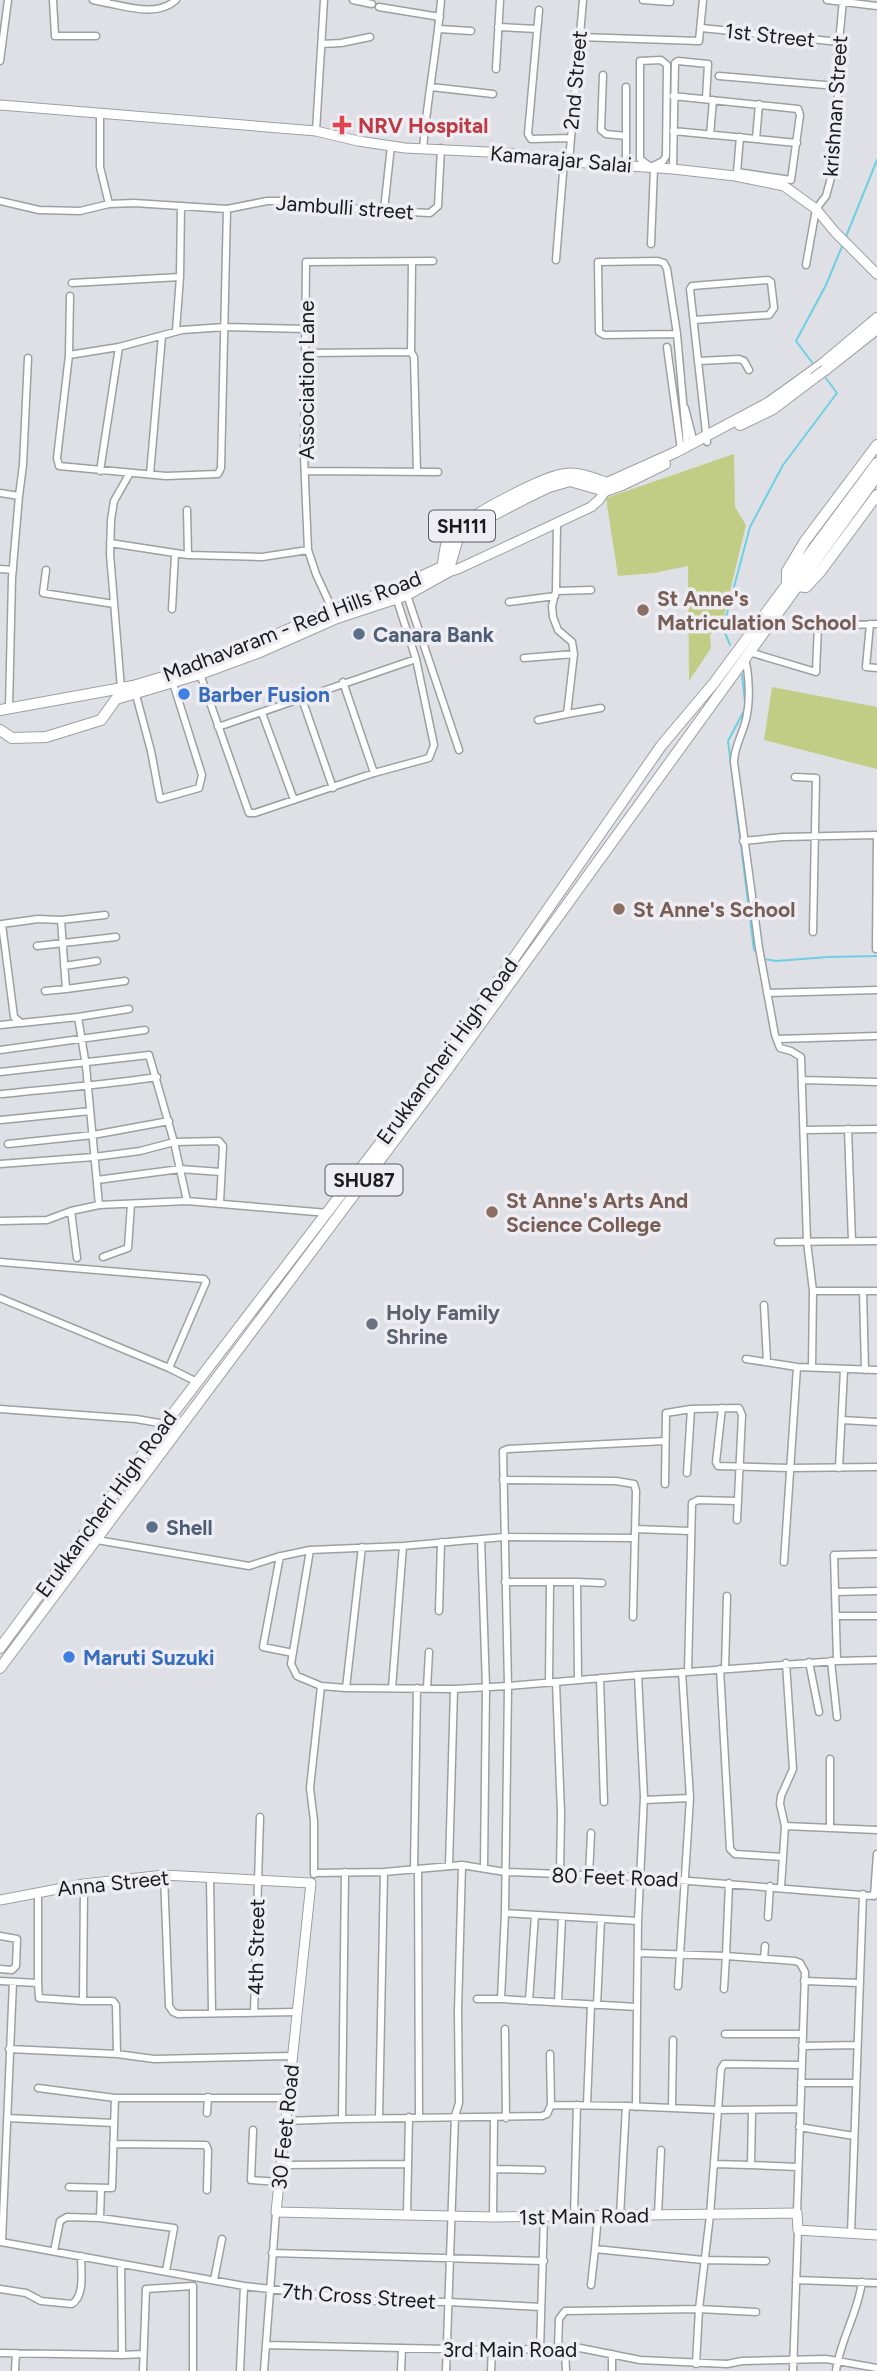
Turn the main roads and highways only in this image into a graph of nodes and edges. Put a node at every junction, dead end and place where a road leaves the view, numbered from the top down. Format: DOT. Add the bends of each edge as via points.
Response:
graph roads {
  1 [pos="0,105"];
  2 [pos="877,274"];
  3 [pos="877,318"];
  4 [pos="877,328"];
  5 [pos="823,368"];
  6 [pos="706,439"];
  7 [pos="877,445"];
  8 [pos="877,463"];
  9 [pos="874,476"];
  10 [pos="608,486"];
  11 [pos="877,495"];
  12 [pos="448,572"];
  13 [pos="792,585"];
  14 [pos="399,594"];
  15 [pos="335,614"];
  16 [pos="744,655"];
  17 [pos="718,686"];
  18 [pos="5,709"];
  19 [pos="0,730"];
  20 [pos="384,1146"];
  21 [pos="219,1354"];
  22 [pos="228,1362"];
  23 [pos="0,1648"];
  24 [pos="0,1668"];
  25 [pos="313,1878"];
  26 [pos="0,1900"];
  27 [pos="276,2211"];
  28 [pos="877,2235"];
  1 -- 2 [label="main road, Kamarajar Salai" via="316,131 391,146 735,176 784,186 816,209"];
  3 -- 5 [label="main road"];
  4 -- 5 [label="main road"];
  5 -- 6 [label="main road, bridge" via="773,409"];
  6 -- 10 [label="main road"];
  6 -- 10 [label="main road" via="646,474"];
  7 -- 13 [label="main road" via="787,571"];
  8 -- 9 [label="main road, SHU87"];
  9 -- 13 [label="main road, SHU87"];
  10 -- 12 [label="main road" via="591,507"];
  10 -- 12 [label="main road, Madhavaram - Red Hills Road / SH111" via="599,490 570,481 480,522 458,538"];
  10 -- 14 [label="main road, Madhavaram - Red Hills Road / SH111" via="568,473 541,481 452,533 442,567"];
  11 -- 13 [label="main road" via="806,587"];
  12 -- 14 [label="main road, Madhavaram - Red Hills Road / SH111"];
  13 -- 16 [label="main road, Erukkancheri High Road / SHU87"];
  14 -- 15 [label="main road, Madhavaram - Red Hills Road / SH111"];
  15 -- 18 [label="main road, Madhavaram - Red Hills Road / SH111" via="198,666 108,691"];
  15 -- 19 [label="main road, Madhavaram - Red Hills Road / SH111" via="260,652 116,699 101,720 47,737 12,738"];
  16 -- 17 [label="main road, Erukkancheri High Road / SHU87"];
  16 -- 17 [label="main road, SHU87"];
  17 -- 20 [label="main road, SHU87"];
  17 -- 20 [label="main road, Erukkancheri High Road / SHU87" via="661,746"];
  20 -- 21 [label="main road, Erukkancheri High Road / SHU87"];
  20 -- 22 [label="main road, SHU87"];
  21 -- 22 [label="main road"];
  21 -- 23 [label="main road, Erukkancheri High Road / SHU87"];
  22 -- 24 [label="main road, SHU87"];
  25 -- 26 [label="main road, Anna Street" via="258,1881 164,1875"];
  25 -- 27 [label="main road, 30 Feet Road"];
  27 -- 28 [label="main road, 1st Main Road" via="493,2217 797,2213 798,2230"];
}
